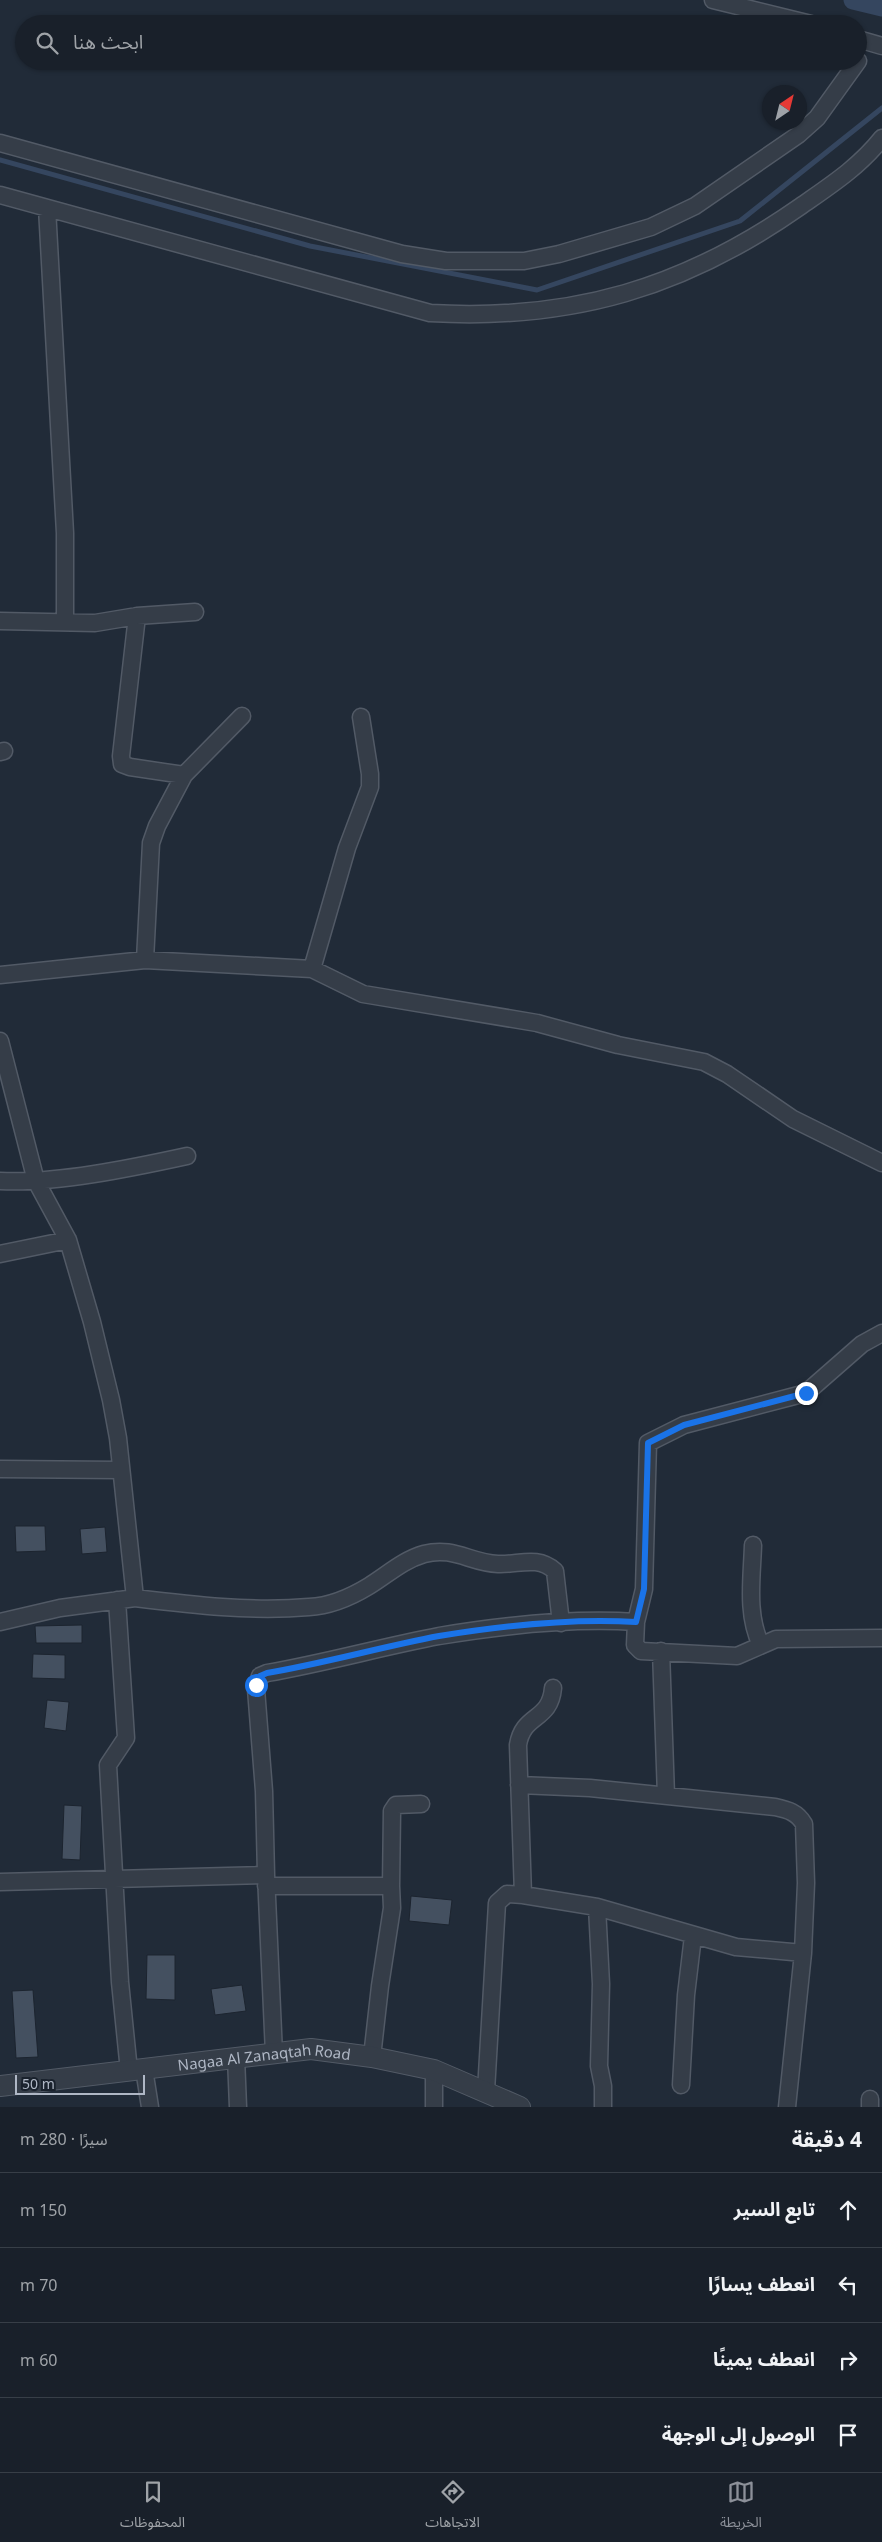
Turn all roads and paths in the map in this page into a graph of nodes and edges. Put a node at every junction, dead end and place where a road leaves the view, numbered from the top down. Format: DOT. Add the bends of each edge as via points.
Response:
graph roads {
  1 [pos="713,0"];
  2 [pos="774,15"];
  3 [pos="852,70"];
  4 [pos="882,138"];
  5 [pos="0,143"];
  6 [pos="0,195"];
  7 [pos="47,208"];
  8 [pos="195,612"];
  9 [pos="137,616"];
  10 [pos="0,621"];
  11 [pos="65,622"];
  12 [pos="242,716"];
  13 [pos="361,717"];
  14 [pos="184,775"];
  15 [pos="145,960"];
  16 [pos="312,969"];
  17 [pos="0,975"];
  18 [pos="0,1041"];
  19 [pos="5,1081"];
  20 [pos="186,1156"];
  21 [pos="882,1163"];
  22 [pos="0,1181"];
  23 [pos="36,1181"];
  24 [pos="68,1240"];
  25 [pos="0,1254"];
  26 [pos="882,1333"];
  27 [pos="0,1469"];
  28 [pos="120,1470"];
  29 [pos="754,1544"];
  30 [pos="135,1598"];
  31 [pos="117,1600"];
  32 [pos="0,1622"];
  33 [pos="636,1622"];
  34 [pos="562,1623"];
  35 [pos="882,1638"];
  36 [pos="761,1645"];
  37 [pos="661,1651"];
  38 [pos="553,1688"];
  39 [pos="519,1785"];
  40 [pos="666,1796"];
  41 [pos="421,1804"];
  42 [pos="114,1878"];
  43 [pos="266,1881"];
  44 [pos="0,1882"];
  45 [pos="391,1886"];
  46 [pos="523,1895"];
  47 [pos="597,1907"];
  48 [pos="694,1936"];
  49 [pos="803,1953"];
  50 [pos="274,2054"];
  51 [pos="372,2057"];
  52 [pos="236,2058"];
  53 [pos="137,2070"];
  54 [pos="434,2070"];
  55 [pos="681,2085"];
  56 [pos="0,2086"];
  57 [pos="486,2091"];
  58 [pos="150,2107"];
  59 [pos="238,2107"];
  60 [pos="434,2107"];
  61 [pos="520,2107"];
  62 [pos="603,2107"];
  63 [pos="787,2107"];
  1 -- 2 [label="street"];
  3 -- 5 [label="street" via="817,118 798,135 695,206 651,228 524,261 446,261 402,254"];
  4 -- 7 [label="street" via="847,174 767,230 688,271 642,290 604,300 497,315 430,313"];
  6 -- 7 [label="street"];
  7 -- 11 [label="street" via="65,533"];
  8 -- 9 [label="street"];
  9 -- 11 [label="street" via="95,623"];
  9 -- 14 [label="street" via="122,764"];
  10 -- 11 [label="street"];
  12 -- 14 [label="street"];
  13 -- 16 [label="street" via="370,787 347,848"];
  14 -- 15 [label="street" via="151,843"];
  15 -- 16 [label="street"];
  15 -- 17 [label="street"];
  16 -- 21 [label="street" via="363,994 537,1023 618,1045 704,1062 793,1119"];
  18 -- 19 [label="street"];
  19 -- 23 [label="street"];
  20 -- 23 [label="street"];
  22 -- 23 [label="street"];
  23 -- 24 [label="street"];
  24 -- 25 [label="street"];
  24 -- 28 [label="street" via="111,1400"];
  26 -- 33 [label="street" via="862,1344 806,1393 684,1425 648,1443 644,1589"];
  27 -- 28 [label="street"];
  28 -- 30 [label="street"];
  29 -- 36 [label="street" via="751,1611"];
  30 -- 31 [label="street"];
  30 -- 34 [label="street" via="214,1608 310,1608 338,1601 369,1586 415,1557 452,1551 492,1564 530,1561 548,1565 555,1571"];
  31 -- 32 [label="street" via="60,1608"];
  31 -- 42 [label="street" via="126,1738 108,1765"];
  33 -- 34 [label="street"];
  33 -- 37 [label="street" via="636,1648"];
  34 -- 43 [label="street" via="437,1637 260,1676 256,1689 264,1791"];
  35 -- 36 [label="street" via="803,1637 776,1639"];
  36 -- 37 [label="street" via="737,1656"];
  37 -- 40 [label="street"];
  38 -- 39 [label="street" via="552,1701 546,1711 529,1722 520,1735"];
  39 -- 40 [label="street"];
  39 -- 46 [label="street"];
  40 -- 49 [label="street" via="775,1807 799,1816 804,1824 806,1874"];
  41 -- 45 [label="street" via="396,1805 392,1811"];
  42 -- 43 [label="street"];
  42 -- 44 [label="street"];
  42 -- 53 [label="street" via="120,1982"];
  43 -- 45 [label="street"];
  43 -- 50 [label="street"];
  45 -- 51 [label="street" via="392,1908"];
  46 -- 47 [label="street"];
  46 -- 57 [label="street" via="507,1894 497,1903"];
  47 -- 48 [label="street"];
  47 -- 62 [label="street" via="601,1984 599,2066"];
  48 -- 49 [label="street" via="736,1947"];
  48 -- 55 [label="street" via="686,1995"];
  49 -- 63 [label="street"];
  50 -- 51 [label="street, Nagaa Al Zanaqtah Road" via="311,2050"];
  50 -- 52 [label="street, Nagaa Al Zanaqtah Road"];
  51 -- 54 [label="street, Nagaa Al Zanaqtah Road"];
  52 -- 53 [label="street, Nagaa Al Zanaqtah Road"];
  52 -- 59 [label="street"];
  53 -- 56 [label="street, Nagaa Al Zanaqtah Road"];
  53 -- 58 [label="street"];
  54 -- 57 [label="street, Nagaa Al Zanaqtah Road"];
  54 -- 60 [label="street"];
  57 -- 61 [label="street, Nagaa Al Zanaqtah Road"];
}
